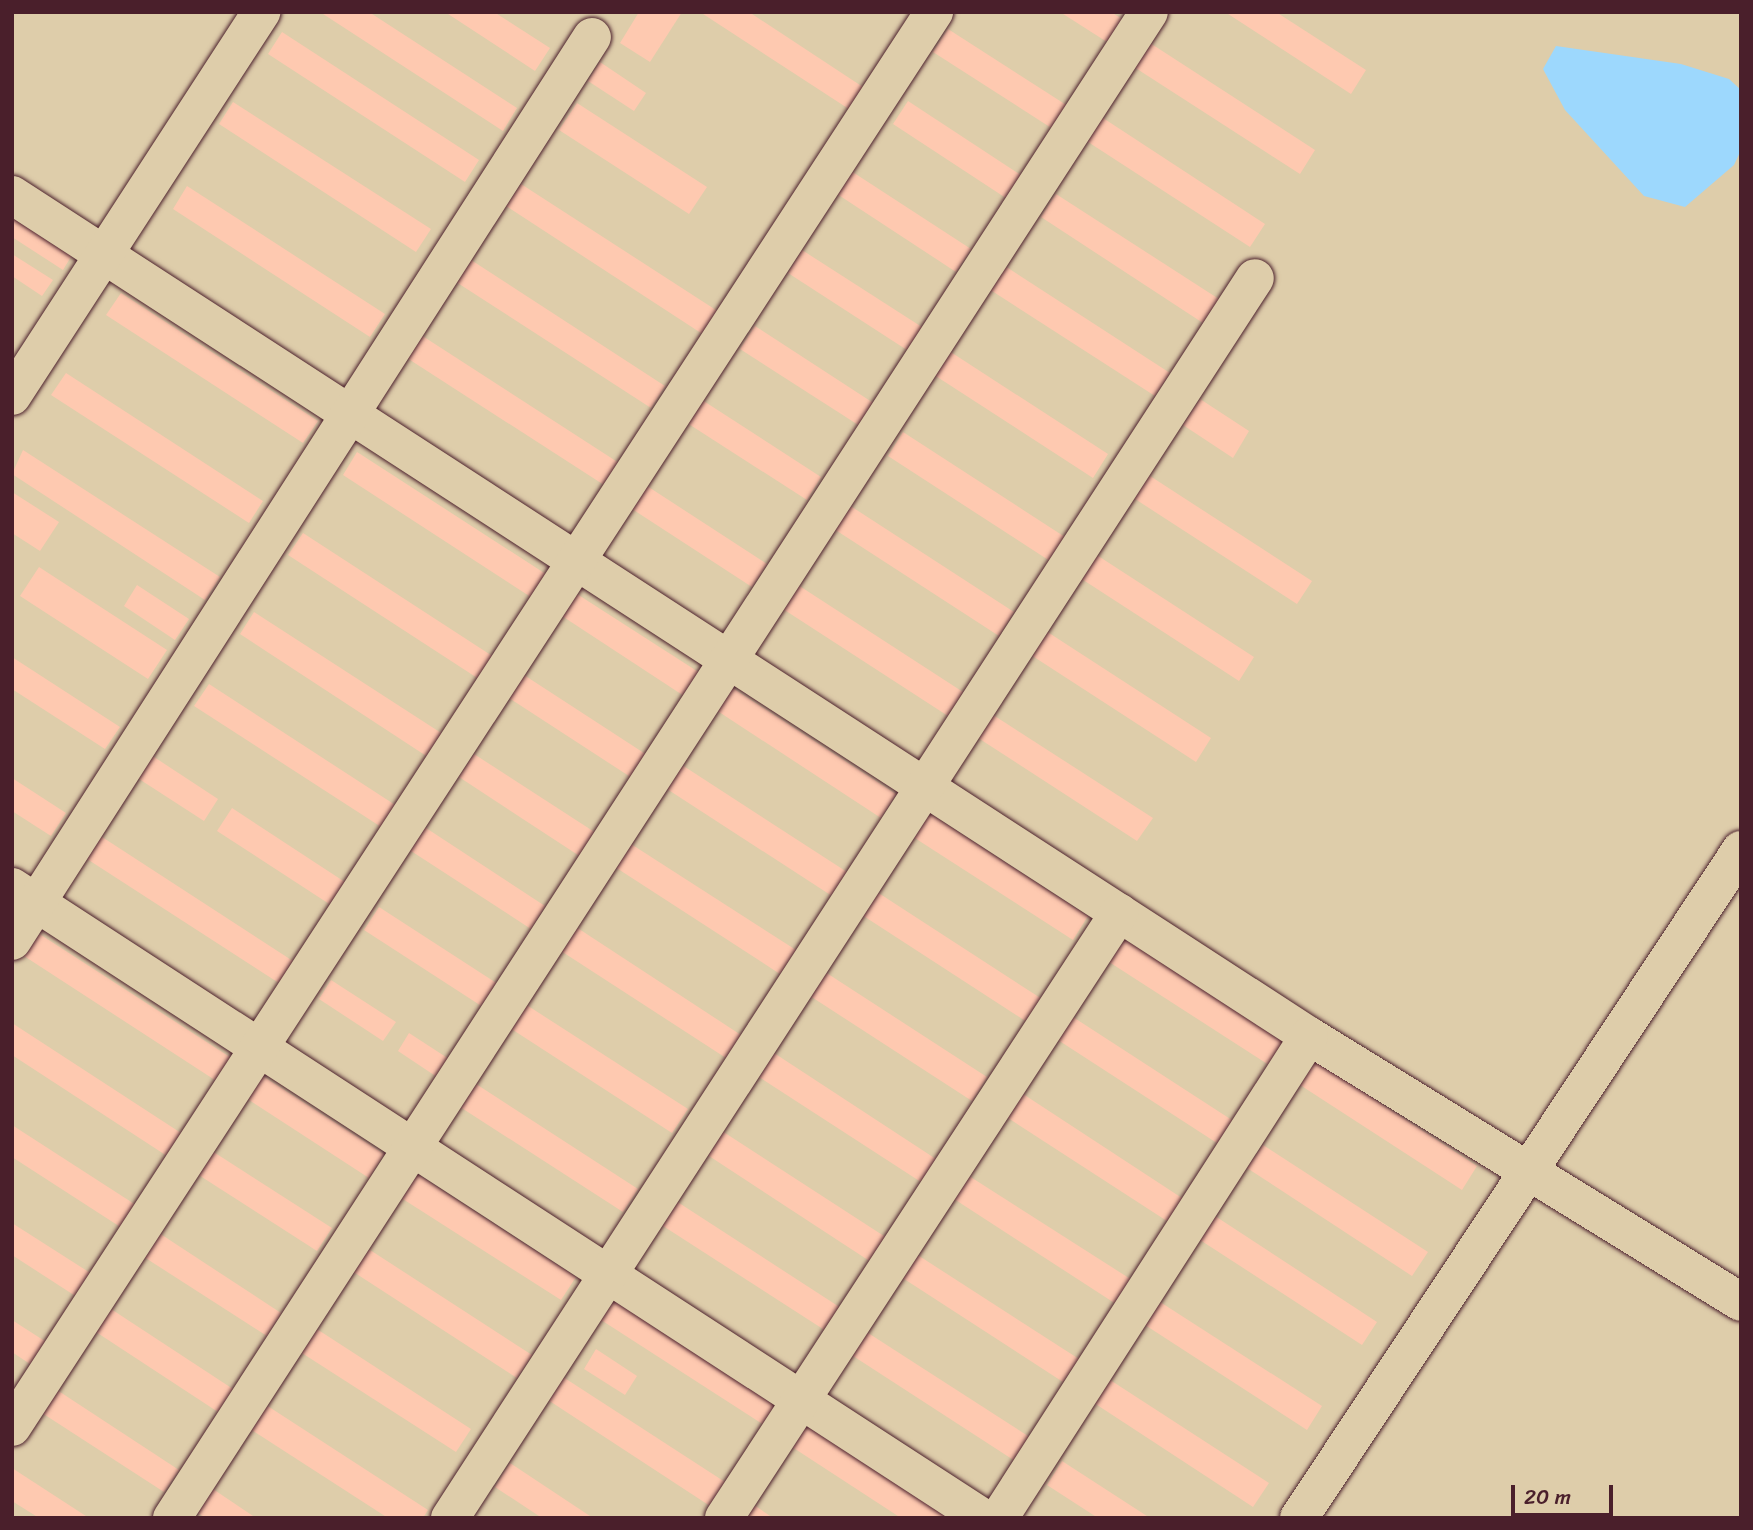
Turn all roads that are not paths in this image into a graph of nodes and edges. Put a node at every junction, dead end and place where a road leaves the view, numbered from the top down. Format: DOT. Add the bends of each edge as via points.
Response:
graph roads {
  1 [pos="261,12"];
  2 [pos="934,12"];
  3 [pos="1149,12"];
  4 [pos="592,37"];
  5 [pos="12,195"];
  6 [pos="106,252"];
  7 [pos="1255,278"];
  8 [pos="12,396"];
  9 [pos="355,414"];
  10 [pos="580,561"];
  11 [pos="730,659"];
  12 [pos="922,785"];
  13 [pos="1741,849"];
  14 [pos="24,895"];
  15 [pos="1119,913"];
  16 [pos="12,941"];
  17 [pos="1308,1036"];
  18 [pos="259,1048"];
  19 [pos="412,1148"];
  20 [pos="609,1273"];
  21 [pos="1741,1302"];
  22 [pos="799,1402"];
  23 [pos="12,1427"];
  24 [pos="172,1518"];
  25 [pos="450,1518"];
  26 [pos="724,1518"];
  27 [pos="983,1518"];
  28 [pos="999,1518"];
  29 [pos="1299,1518"];
  1 -- 6 [label="street"];
  2 -- 10 [label="street"];
  3 -- 11 [label="street"];
  4 -- 9 [label="street"];
  5 -- 6 [label="street"];
  6 -- 8 [label="street"];
  6 -- 9 [label="street"];
  7 -- 12 [label="street"];
  9 -- 10 [label="street"];
  9 -- 14 [label="street"];
  10 -- 11 [label="street"];
  10 -- 18 [label="street"];
  11 -- 12 [label="street"];
  11 -- 19 [label="street"];
  12 -- 15 [label="street"];
  12 -- 20 [label="street"];
  13 -- 29 [label="street"];
  14 -- 16 [label="street"];
  14 -- 18 [label="street"];
  15 -- 17 [label="street"];
  15 -- 22 [label="street"];
  17 -- 21 [label="street"];
  17 -- 28 [label="street"];
  18 -- 19 [label="street"];
  18 -- 23 [label="street"];
  19 -- 20 [label="street"];
  19 -- 24 [label="street"];
  20 -- 22 [label="street"];
  20 -- 25 [label="street"];
  22 -- 26 [label="street"];
  22 -- 27 [label="street"];
}
